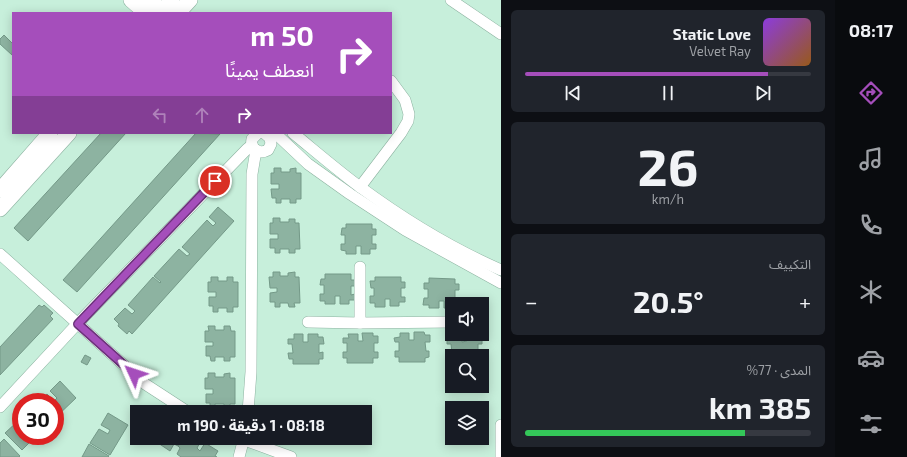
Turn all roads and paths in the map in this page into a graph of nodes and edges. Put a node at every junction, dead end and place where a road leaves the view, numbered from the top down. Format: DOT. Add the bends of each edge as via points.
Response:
graph roads {
  1 [pos="131,0"];
  2 [pos="149,0"];
  3 [pos="190,0"];
  4 [pos="451,0"];
  5 [pos="165,9"];
  6 [pos="145,12"];
  7 [pos="179,12"];
  8 [pos="501,34"];
  9 [pos="392,82"];
  10 [pos="49,134"];
  11 [pos="68,134"];
  12 [pos="264,134"];
  13 [pos="268,134"];
  14 [pos="268,134"];
  15 [pos="294,134"];
  16 [pos="254,148"];
  17 [pos="360,187"];
  18 [pos="0,190"];
  19 [pos="0,209"];
  20 [pos="0,254"];
  21 [pos="360,267"];
  22 [pos="501,270"];
  23 [pos="501,283"];
  24 [pos="308,322"];
  25 [pos="445,322"];
  26 [pos="360,323"];
  27 [pos="78,324"];
  28 [pos="177,405"];
  29 [pos="249,405"];
  30 [pos="0,408"];
  31 [pos="501,425"];
  32 [pos="241,445"];
  33 [pos="258,445"];
  34 [pos="239,457"];
  35 [pos="291,457"];
  36 [pos="500,457"];
  1 -- 6 [label="main road"];
  2 -- 5 [label="main road"];
  3 -- 7 [label="main road"];
  4 -- 8 [label="street"];
  9 -- 17 [label="street" via="405,100 408,121"];
  10 -- 18 [label="main road"];
  11 -- 19 [label="main road"];
  12 -- 16 [label="street" via="252,139"];
  13 -- 16 [label="street" via="271,141 268,150 262,152"];
  14 -- 23 [label="street" via="404,230"];
  15 -- 17 [label="street"];
  16 -- 27 [label="street" via="241,154"];
  16 -- 29 [label="street"];
  17 -- 22 [label="street" via="477,260"];
  20 -- 27 [label="street"];
  21 -- 26 [label="street"];
  24 -- 26 [label="street"];
  25 -- 26 [label="street"];
  27 -- 28 [label="street" via="145,384"];
  27 -- 30 [label="street"];
  31 -- 36 [label="street"];
  32 -- 34 [label="street"];
  33 -- 35 [label="street"];
}
